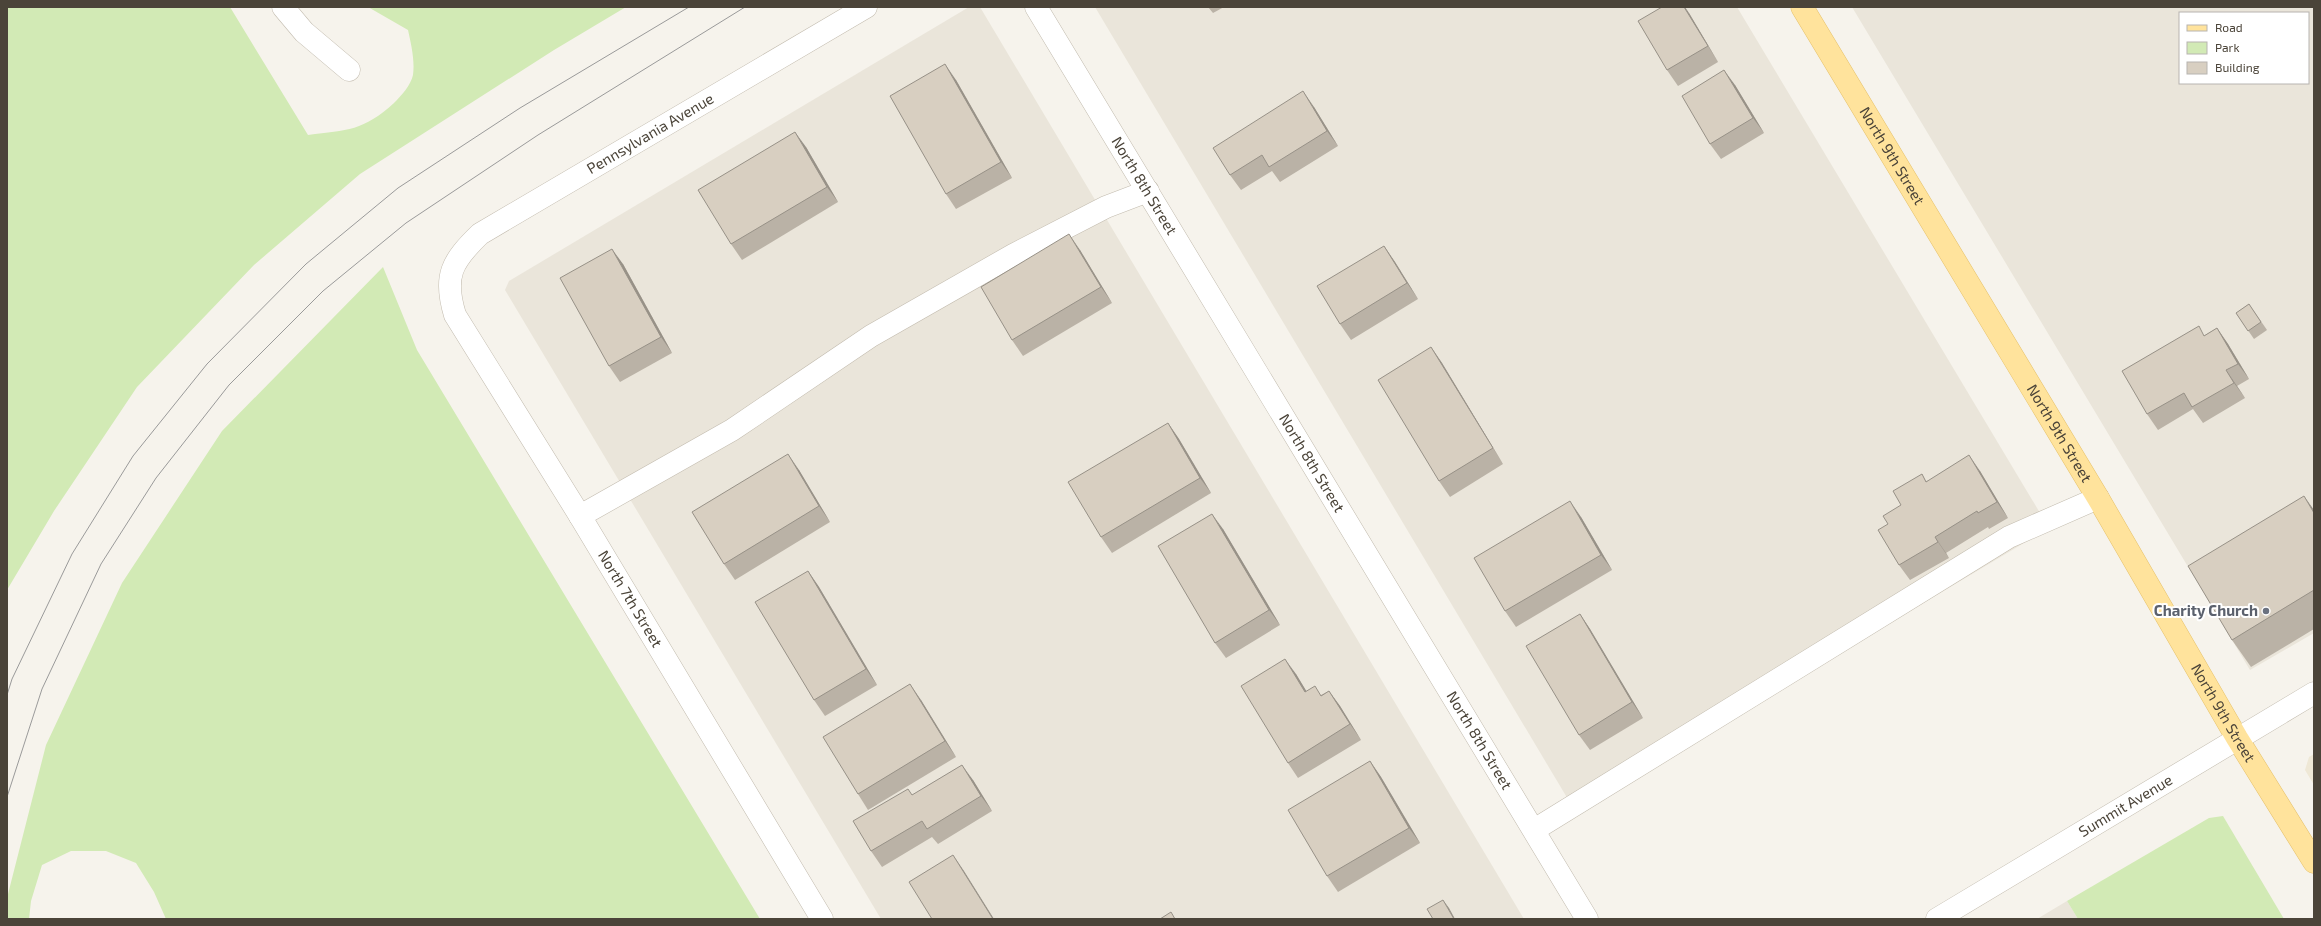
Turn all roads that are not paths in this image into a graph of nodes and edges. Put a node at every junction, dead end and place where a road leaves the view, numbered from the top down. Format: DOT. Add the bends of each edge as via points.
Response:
graph roads {
  1 [pos="283,7"];
  2 [pos="866,7"];
  3 [pos="1036,7"];
  4 [pos="1802,7"];
  5 [pos="349,70"];
  6 [pos="1148,191"];
  7 [pos="450,276"];
  8 [pos="2098,498"];
  9 [pos="580,516"];
  10 [pos="2314,693"];
  11 [pos="2237,738"];
  12 [pos="1534,830"];
  13 [pos="2314,862"];
  14 [pos="822,919"];
  15 [pos="1587,919"];
  16 [pos="1937,919"];
  1 -- 5 [label="street" via="304,32"];
  2 -- 7 [label="street, Pennsylvania Avenue" via="480,234 460,253"];
  3 -- 6 [label="street, North 8th Street"];
  4 -- 8 [label="main road, North 9th Street"];
  6 -- 9 [label="street" via="1106,207 1013,255 878,332 732,430"];
  6 -- 12 [label="street, North 8th Street"];
  7 -- 9 [label="street, North 7th Street" via="449,295 455,315"];
  8 -- 11 [label="main road, North 9th Street"];
  8 -- 12 [label="street" via="2009,537"];
  9 -- 14 [label="street, North 7th Street"];
  10 -- 11 [label="street, Summit Avenue"];
  11 -- 13 [label="main road, North 9th Street"];
  11 -- 16 [label="street, Summit Avenue"];
  12 -- 15 [label="street, North 8th Street"];
}
